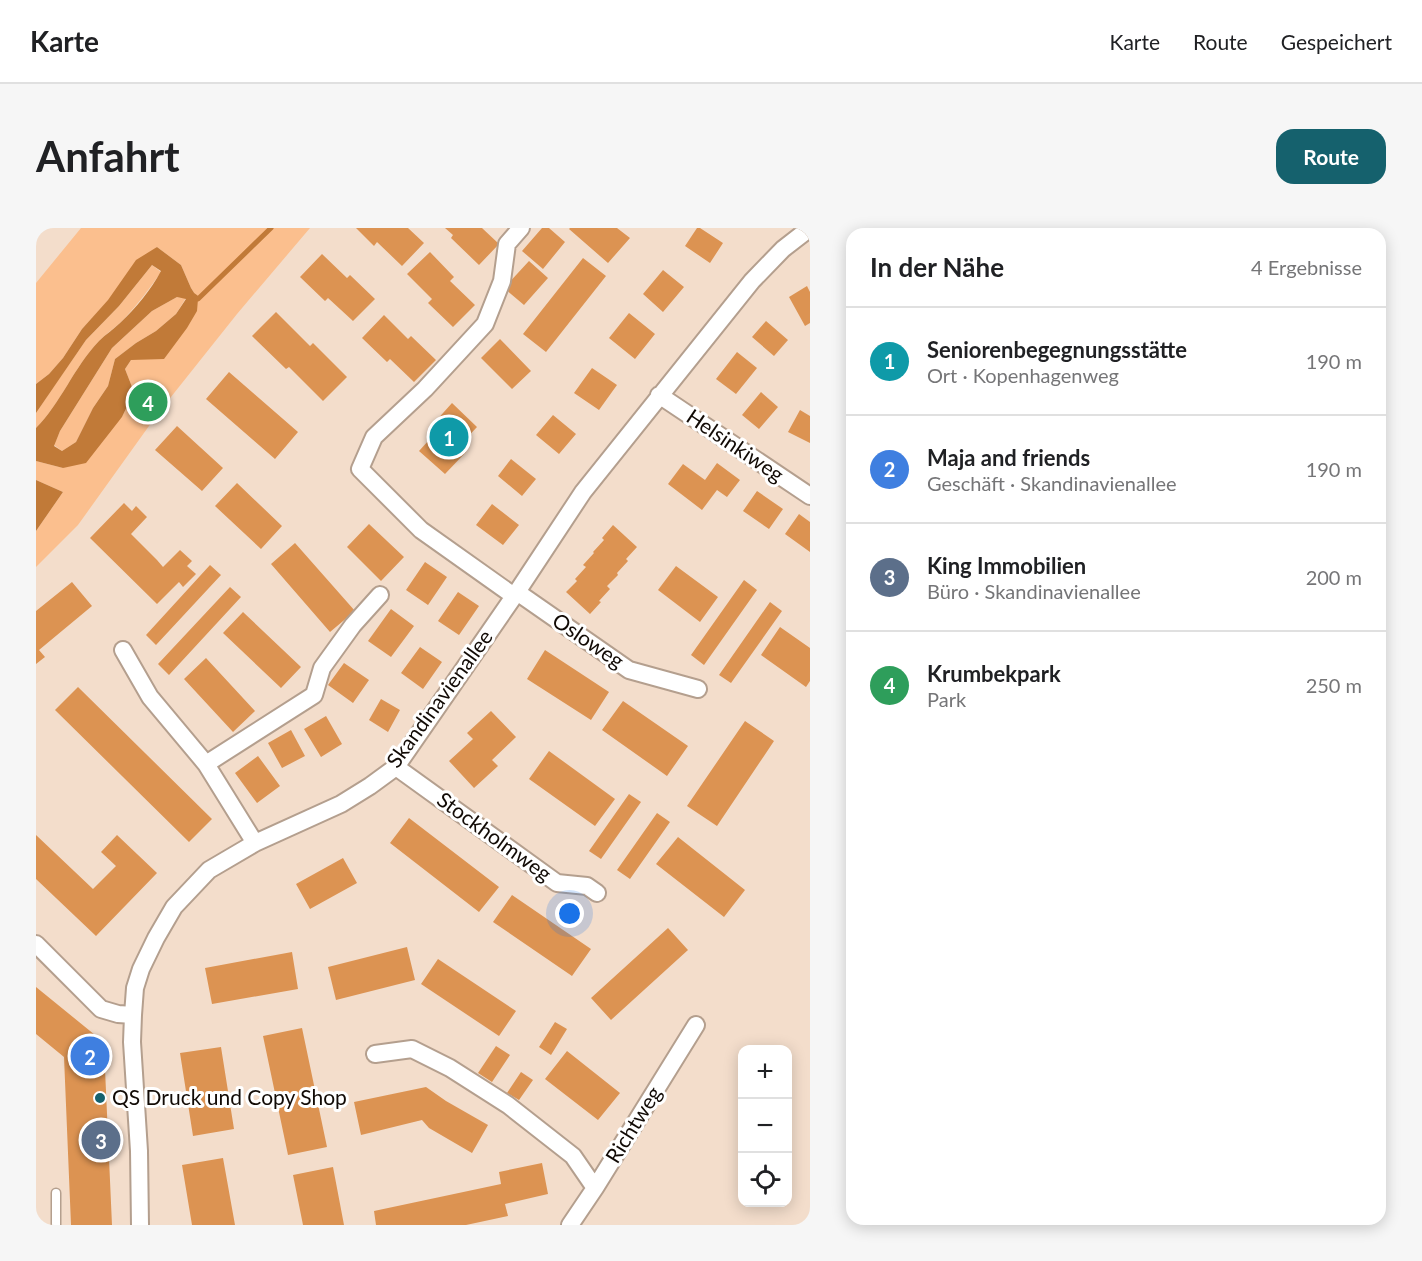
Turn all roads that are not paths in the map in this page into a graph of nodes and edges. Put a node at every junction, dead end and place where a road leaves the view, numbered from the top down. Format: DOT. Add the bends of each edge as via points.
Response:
graph roads {
  1 [pos="521,228"];
  2 [pos="810,228"];
  3 [pos="659,395"];
  4 [pos="810,496"];
  5 [pos="515,594"];
  6 [pos="380,595"];
  7 [pos="123,650"];
  8 [pos="698,689"];
  9 [pos="206,764"];
  10 [pos="396,767"];
  11 [pos="255,843"];
  12 [pos="597,893"];
  13 [pos="36,944"];
  14 [pos="133,1015"];
  15 [pos="696,1025"];
  16 [pos="375,1054"];
  17 [pos="595,1188"];
  18 [pos="56,1193"];
  19 [pos="56,1225"];
  20 [pos="140,1225"];
  21 [pos="570,1225"];
  1 -- 5 [label="street, Osloweg" via="507,244 502,281 485,324 374,437 360,469 421,530"];
  2 -- 3 [label="street, Skandinavienallee" via="752,281"];
  3 -- 4 [label="street, Helsinkiweg"];
  3 -- 5 [label="street, Skandinavienallee" via="583,492"];
  5 -- 8 [label="street, Osloweg" via="629,670"];
  5 -- 10 [label="street, Skandinavienallee"];
  6 -- 9 [label="street" via="322,668 314,695"];
  7 -- 9 [label="street" via="150,697"];
  9 -- 11 [label="street"];
  10 -- 11 [label="street, Skandinavienallee" via="341,804"];
  10 -- 12 [label="street, Stockholmweg" via="557,883 587,886"];
  11 -- 14 [label="street, Skandinavienallee" via="209,870 174,907 141,969"];
  13 -- 14 [label="street" via="101,1009"];
  14 -- 20 [label="street, Skandinavienallee"];
  15 -- 17 [label="street, Richtweg"];
  16 -- 17 [label="street" via="412,1049 450,1068 508,1105 573,1156"];
  17 -- 21 [label="street, Richtweg"];
  18 -- 19 [label="lane"];
}
